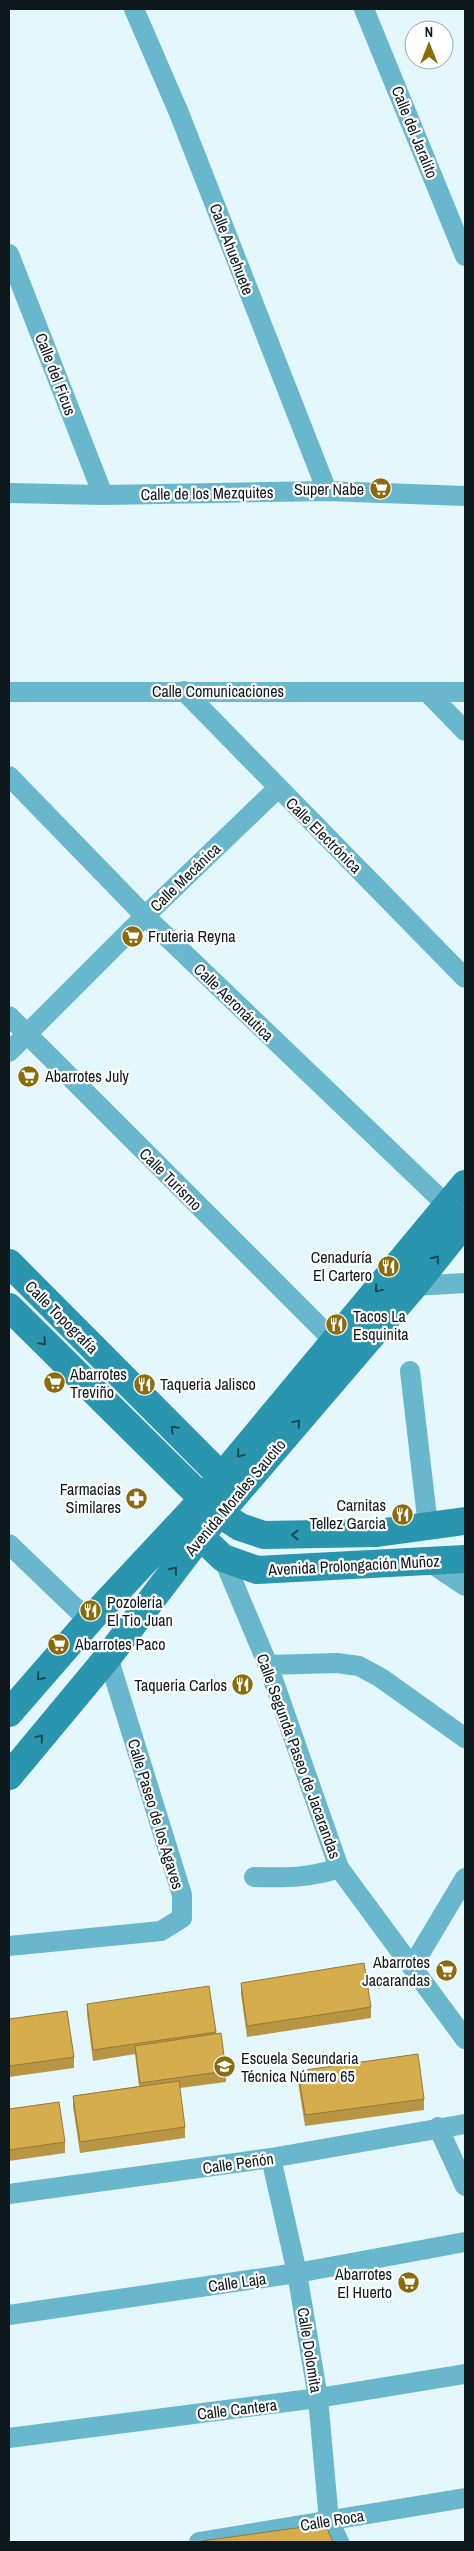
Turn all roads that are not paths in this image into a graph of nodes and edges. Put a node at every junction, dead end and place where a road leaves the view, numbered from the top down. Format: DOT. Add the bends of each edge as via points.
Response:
graph roads {
  1 [pos="134,9"];
  2 [pos="364,9"];
  3 [pos="9,254"];
  4 [pos="465,256"];
  5 [pos="327,491"];
  6 [pos="9,493"];
  7 [pos="103,495"];
  8 [pos="465,496"];
  9 [pos="184,691"];
  10 [pos="9,692"];
  11 [pos="427,692"];
  12 [pos="465,692"];
  13 [pos="465,731"];
  14 [pos="9,776"];
  15 [pos="278,788"];
  16 [pos="145,916"];
  17 [pos="465,978"];
  18 [pos="9,1016"];
  19 [pos="26,1035"];
  20 [pos="9,1052"];
  21 [pos="465,1184"];
  22 [pos="459,1217"];
  23 [pos="9,1263"];
  24 [pos="465,1283"];
  25 [pos="414,1286"];
  26 [pos="9,1307"];
  27 [pos="334,1341"];
  28 [pos="410,1371"];
  29 [pos="221,1476"];
  30 [pos="211,1506"];
  31 [pos="465,1521"];
  32 [pos="428,1526"];
  33 [pos="200,1536"];
  34 [pos="9,1544"];
  35 [pos="223,1558"];
  36 [pos="465,1559"];
  37 [pos="428,1561"];
  38 [pos="465,1586"];
  39 [pos="89,1621"];
  40 [pos="108,1656"];
  41 [pos="268,1665"];
  42 [pos="9,1713"];
  43 [pos="465,1738"];
  44 [pos="9,1776"];
  45 [pos="339,1868"];
  46 [pos="254,1877"];
  47 [pos="465,1878"];
  48 [pos="9,1946"];
  49 [pos="412,1965"];
  50 [pos="465,2039"];
  51 [pos="465,2124"];
  52 [pos="438,2127"];
  53 [pos="271,2158"];
  54 [pos="465,2186"];
  55 [pos="9,2194"];
  56 [pos="465,2242"];
  57 [pos="297,2273"];
  58 [pos="9,2315"];
  59 [pos="465,2374"];
  60 [pos="318,2398"];
  61 [pos="9,2438"];
  62 [pos="465,2498"];
  63 [pos="329,2521"];
  64 [pos="199,2542"];
  65 [pos="339,2542"];
  1 -- 5 [label="street, Calle Ahuehuete"];
  2 -- 4 [label="street, Calle del Jaralito"];
  3 -- 7 [label="street, Calle del Ficus"];
  5 -- 7 [label="street, Calle de los Mezquites"];
  5 -- 8 [label="street, Calle de los Mezquites"];
  6 -- 7 [label="street, Calle de los Mezquites"];
  9 -- 10 [label="street, Calle Comunicaciones"];
  9 -- 11 [label="street, Calle Comunicaciones"];
  9 -- 15 [label="street, Calle Electrónica"];
  11 -- 12 [label="street, Calle Comunicaciones"];
  11 -- 13 [label="street"];
  14 -- 16 [label="street, Calle Aeronáutica"];
  15 -- 16 [label="street, Calle Mecánica"];
  15 -- 17 [label="street, Calle Electrónica"];
  16 -- 19 [label="street, Calle Mecánica"];
  16 -- 22 [label="street, Calle Aeronáutica"];
  18 -- 19 [label="street, Calle Turismo"];
  19 -- 20 [label="street, Calle Mecánica"];
  19 -- 27 [label="street, Calle Turismo"];
  21 -- 22 [label="main road, Avenida Morales Saucito"];
  25 -- 22 [label="main road, Avenida Morales Saucito, one-way"];
  22 -- 27 [label="main road, Avenida Morales Saucito, one-way"];
  29 -- 23 [label="main road, Calle Topografía, one-way"];
  24 -- 25 [label="street"];
  30 -- 25 [label="main road, Avenida Morales Saucito, one-way"];
  26 -- 30 [label="main road, Calle Topografía, one-way"];
  27 -- 29 [label="main road, Avenida Morales Saucito, one-way"];
  28 -- 32 [label="street"];
  29 -- 30 [label="main road"];
  32 -- 30 [label="main road, Avenida Prolongación Muñoz, one-way" via="377,1533 264,1535 240,1527"];
  30 -- 33 [label="main road"];
  30 -- 39 [label="main road, Avenida Morales Saucito"];
  31 -- 32 [label="main road, Avenida Prolongación Muñoz"];
  33 -- 35 [label="main road, Avenida Prolongación Muñoz"];
  40 -- 33 [label="main road, Avenida Morales Saucito, one-way"];
  34 -- 39 [label="street"];
  35 -- 37 [label="main road, Avenida Prolongación Muñoz" via="257,1570"];
  35 -- 41 [label="street, Calle Segunda Paseo de Jacarandas"];
  36 -- 37 [label="main road, Avenida Prolongación Muñoz"];
  37 -- 38 [label="street"];
  39 -- 42 [label="main road, Avenida Morales Saucito, one-way"];
  44 -- 40 [label="main road, Avenida Morales Saucito, one-way"];
  40 -- 48 [label="street, Calle Paseo de los Agaves" via="182,1895 182,1918 162,1931"];
  41 -- 43 [label="street" via="337,1662 360,1666"];
  41 -- 45 [label="street, Calle Segunda Paseo de Jacarandas"];
  45 -- 46 [label="street" via="318,1876"];
  45 -- 49 [label="street, Calle Segunda Paseo de Jacarandas"];
  47 -- 49 [label="street"];
  49 -- 50 [label="street, Calle Segunda Paseo de Jacarandas"];
  51 -- 52 [label="street, Calle Peñón"];
  52 -- 53 [label="street, Calle Peñón"];
  52 -- 54 [label="street"];
  53 -- 55 [label="street, Calle Peñón"];
  53 -- 57 [label="street, Calle Dolomita"];
  56 -- 57 [label="street, Calle Laja"];
  57 -- 58 [label="street, Calle Laja"];
  57 -- 60 [label="street, Calle Dolomita"];
  59 -- 60 [label="street, Calle Cantera"];
  60 -- 61 [label="street, Calle Cantera"];
  60 -- 63 [label="street, Calle Dolomita"];
  62 -- 63 [label="street, Calle Roca"];
  63 -- 64 [label="street, Calle Roca"];
  63 -- 65 [label="street, Calle Dolomita"];
}
